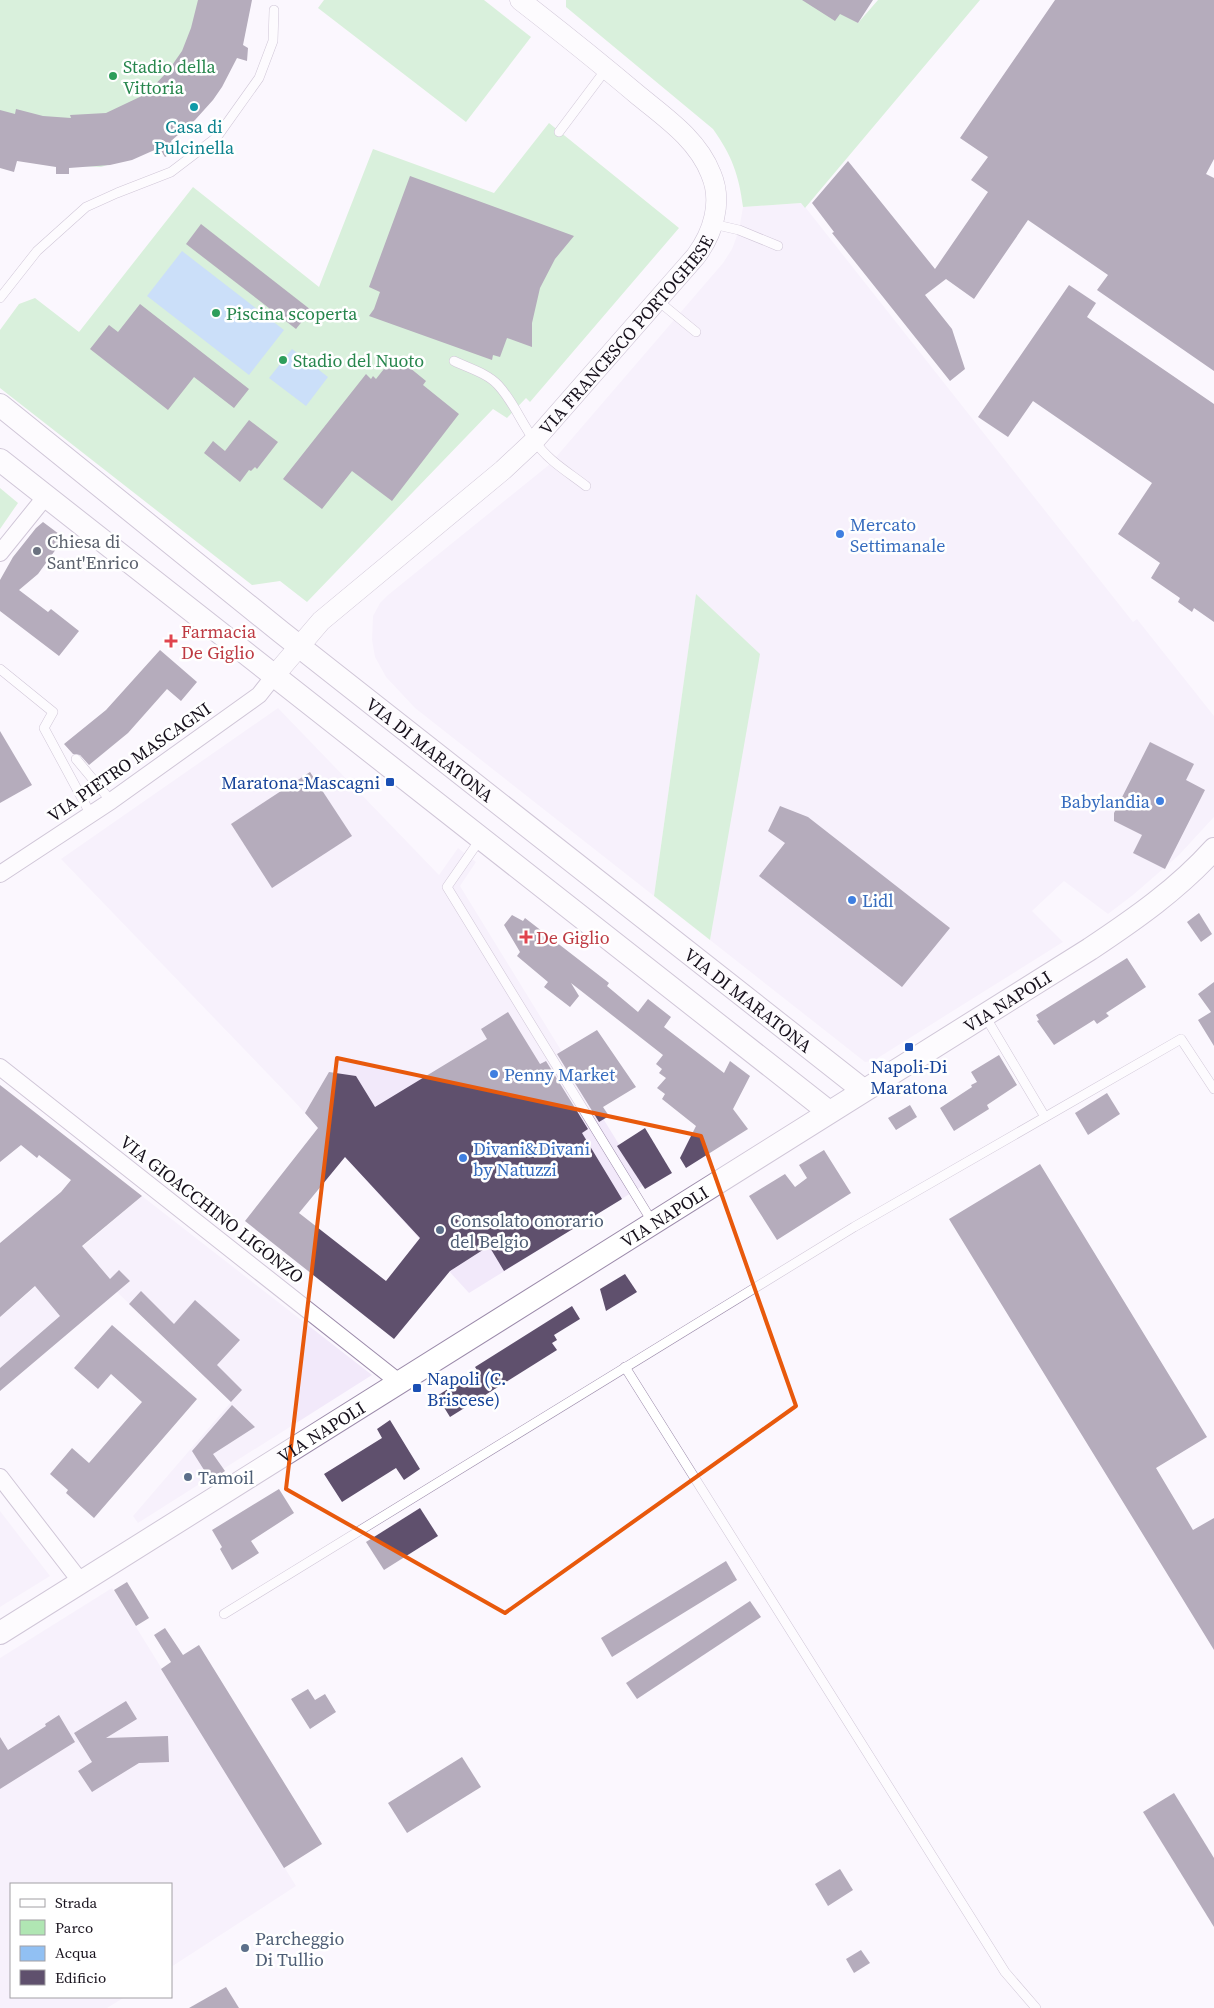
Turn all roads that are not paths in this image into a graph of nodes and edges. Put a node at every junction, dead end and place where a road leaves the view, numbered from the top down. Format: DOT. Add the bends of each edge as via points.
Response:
graph roads {
  1 [pos="520,0"];
  2 [pos="274,10"];
  3 [pos="607,68"];
  4 [pos="559,132"];
  5 [pos="713,224"];
  6 [pos="778,246"];
  7 [pos="0,298"];
  8 [pos="657,300"];
  9 [pos="696,332"];
  10 [pos="454,361"];
  11 [pos="0,405"];
  12 [pos="534,441"];
  13 [pos="0,460"];
  14 [pos="586,486"];
  15 [pos="46,496"];
  16 [pos="0,553"];
  17 [pos="299,646"];
  18 [pos="0,669"];
  19 [pos="274,676"];
  20 [pos="76,760"];
  21 [pos="111,801"];
  22 [pos="91,814"];
  23 [pos="481,838"];
  24 [pos="1214,849"];
  25 [pos="0,874"];
  26 [pos="985,1016"];
  27 [pos="0,1067"];
  28 [pos="1214,1089"];
  29 [pos="863,1090"];
  30 [pos="829,1112"];
  31 [pos="1045,1117"];
  32 [pos="653,1224"];
  33 [pos="626,1367"];
  34 [pos="400,1383"];
  35 [pos="0,1477"];
  36 [pos="81,1582"];
  37 [pos="224,1614"];
  38 [pos="0,1633"];
  39 [pos="1036,2008"];
  1 -- 3 [label="street, VIA FRANCESCO PORTOGHESE"];
  2 -- 7 [label="lane" via="272,41 259,78 217,137 171,172 86,207 37,251"];
  3 -- 4 [label="lane"];
  3 -- 5 [label="street, VIA FRANCESCO PORTOGHESE" via="672,124 705,160 716,193"];
  5 -- 6 [label="lane" via="739,230"];
  5 -- 8 [label="street, VIA FRANCESCO PORTOGHESE" via="707,241"];
  8 -- 9 [label="lane"];
  8 -- 12 [label="street, VIA FRANCESCO PORTOGHESE"];
  10 -- 12 [label="lane" via="498,385 516,408"];
  11 -- 17 [label="main road, VIA DI MARATONA"];
  12 -- 14 [label="lane" via="550,459"];
  12 -- 17 [label="street, VIA FRANCESCO PORTOGHESE" via="330,612"];
  13 -- 15 [label="main road"];
  15 -- 16 [label="street"];
  15 -- 19 [label="main road"];
  17 -- 19 [label="street, VIA FRANCESCO PORTOGHESE"];
  17 -- 29 [label="main road, VIA DI MARATONA"];
  18 -- 22 [label="lane" via="53,712 44,728"];
  19 -- 21 [label="street, VIA PIETRO MASCAGNI" via="259,695"];
  19 -- 23 [label="main road"];
  20 -- 21 [label="lane"];
  21 -- 22 [label="street, VIA PIETRO MASCAGNI"];
  22 -- 25 [label="street, VIA PIETRO MASCAGNI"];
  23 -- 30 [label="main road"];
  23 -- 32 [label="lane" via="447,887"];
  24 -- 26 [label="main road, VIA NAPOLI" via="1138,918"];
  26 -- 29 [label="main road, VIA NAPOLI"];
  26 -- 31 [label="lane"];
  27 -- 34 [label="street, VIA GIOACCHINO LIGONZO"];
  28 -- 31 [label="lane" via="1181,1039"];
  29 -- 30 [label="main road, VIA NAPOLI"];
  30 -- 32 [label="main road, VIA NAPOLI"];
  31 -- 33 [label="lane" via="854,1227"];
  32 -- 34 [label="main road, VIA NAPOLI"];
  33 -- 37 [label="lane"];
  33 -- 39 [label="lane" via="1004,1972"];
  34 -- 36 [label="main road, VIA NAPOLI"];
  35 -- 36 [label="street"];
  36 -- 38 [label="main road, VIA NAPOLI"];
}
